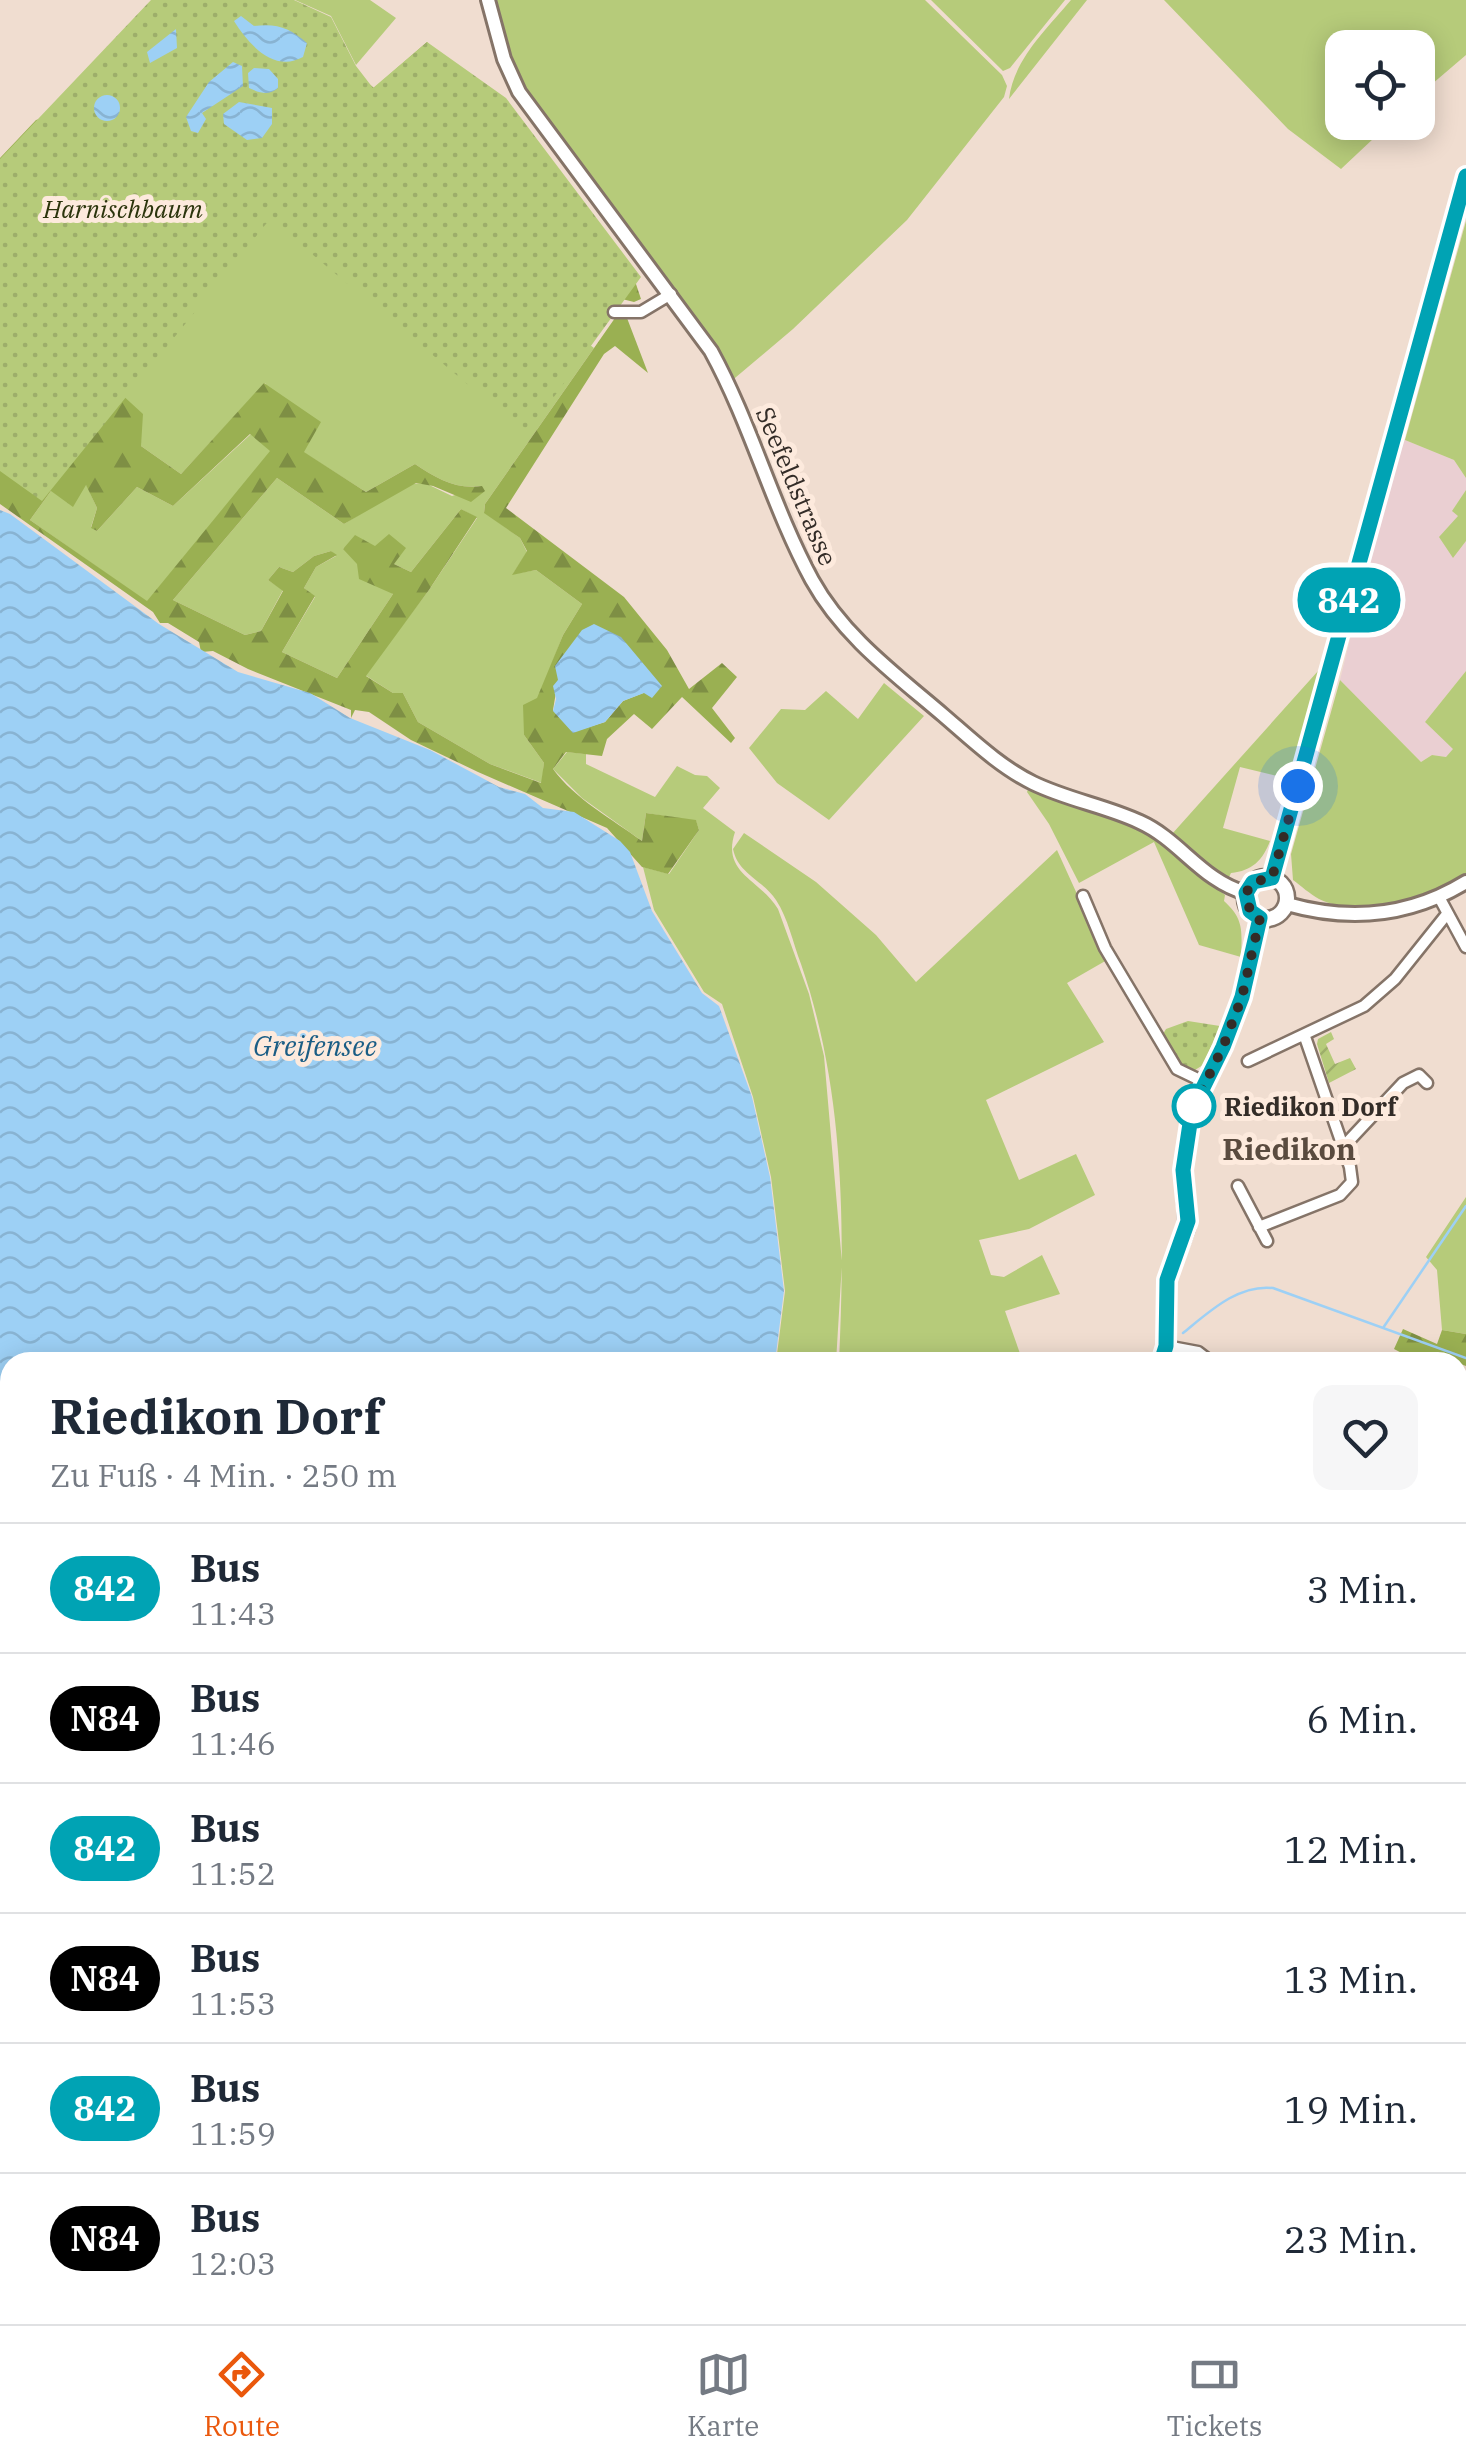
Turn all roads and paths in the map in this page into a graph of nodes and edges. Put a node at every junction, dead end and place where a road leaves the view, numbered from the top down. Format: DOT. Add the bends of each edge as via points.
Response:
graph roads {
  1 [pos="488,0"];
  2 [pos="1466,176"];
  3 [pos="671,294"];
  4 [pos="614,312"];
  5 [pos="1272,878"];
  6 [pos="1466,882"];
  7 [pos="1246,893"];
  8 [pos="1083,896"];
  9 [pos="1439,897"];
  10 [pos="1286,904"];
  11 [pos="1447,914"];
  12 [pos="1260,918"];
  13 [pos="1466,947"];
  14 [pos="1305,1036"];
  15 [pos="1248,1061"];
  16 [pos="1204,1082"];
  17 [pos="1426,1083"];
  18 [pos="1344,1146"];
  19 [pos="1238,1186"];
  20 [pos="1259,1227"];
  21 [pos="1268,1241"];
  22 [pos="1166,1346"];
  23 [pos="1164,1352"];
  24 [pos="1198,1352"];
  1 -- 3 [label="street, Seefeldstrasse" via="519,92"];
  2 -- 5 [label="main road"];
  3 -- 4 [label="street" via="641,312"];
  3 -- 7 [label="street, Seefeldstrasse" via="728,383 813,581 856,639 1006,767 1053,792 1141,822 1213,879"];
  5 -- 7 [label="main road" via="1253,882"];
  5 -- 10 [label="main road" via="1283,885"];
  6 -- 9 [label="street"];
  7 -- 12 [label="main road" via="1250,911"];
  8 -- 16 [label="street" via="1176,1069"];
  9 -- 10 [label="street" via="1396,912 1356,916"];
  9 -- 11 [label="street"];
  10 -- 12 [label="main road" via="1279,915"];
  11 -- 13 [label="street"];
  11 -- 14 [label="street" via="1382,992"];
  12 -- 16 [label="main road" via="1242,997"];
  14 -- 15 [label="street"];
  14 -- 18 [label="street"];
  16 -- 22 [label="main road" via="1186,1138 1188,1221 1167,1280"];
  17 -- 18 [label="street" via="1419,1075 1404,1083"];
  18 -- 20 [label="street" via="1349,1189"];
  19 -- 20 [label="street"];
  20 -- 21 [label="street"];
  22 -- 23 [label="main road"];
  22 -- 24 [label="street"];
}
